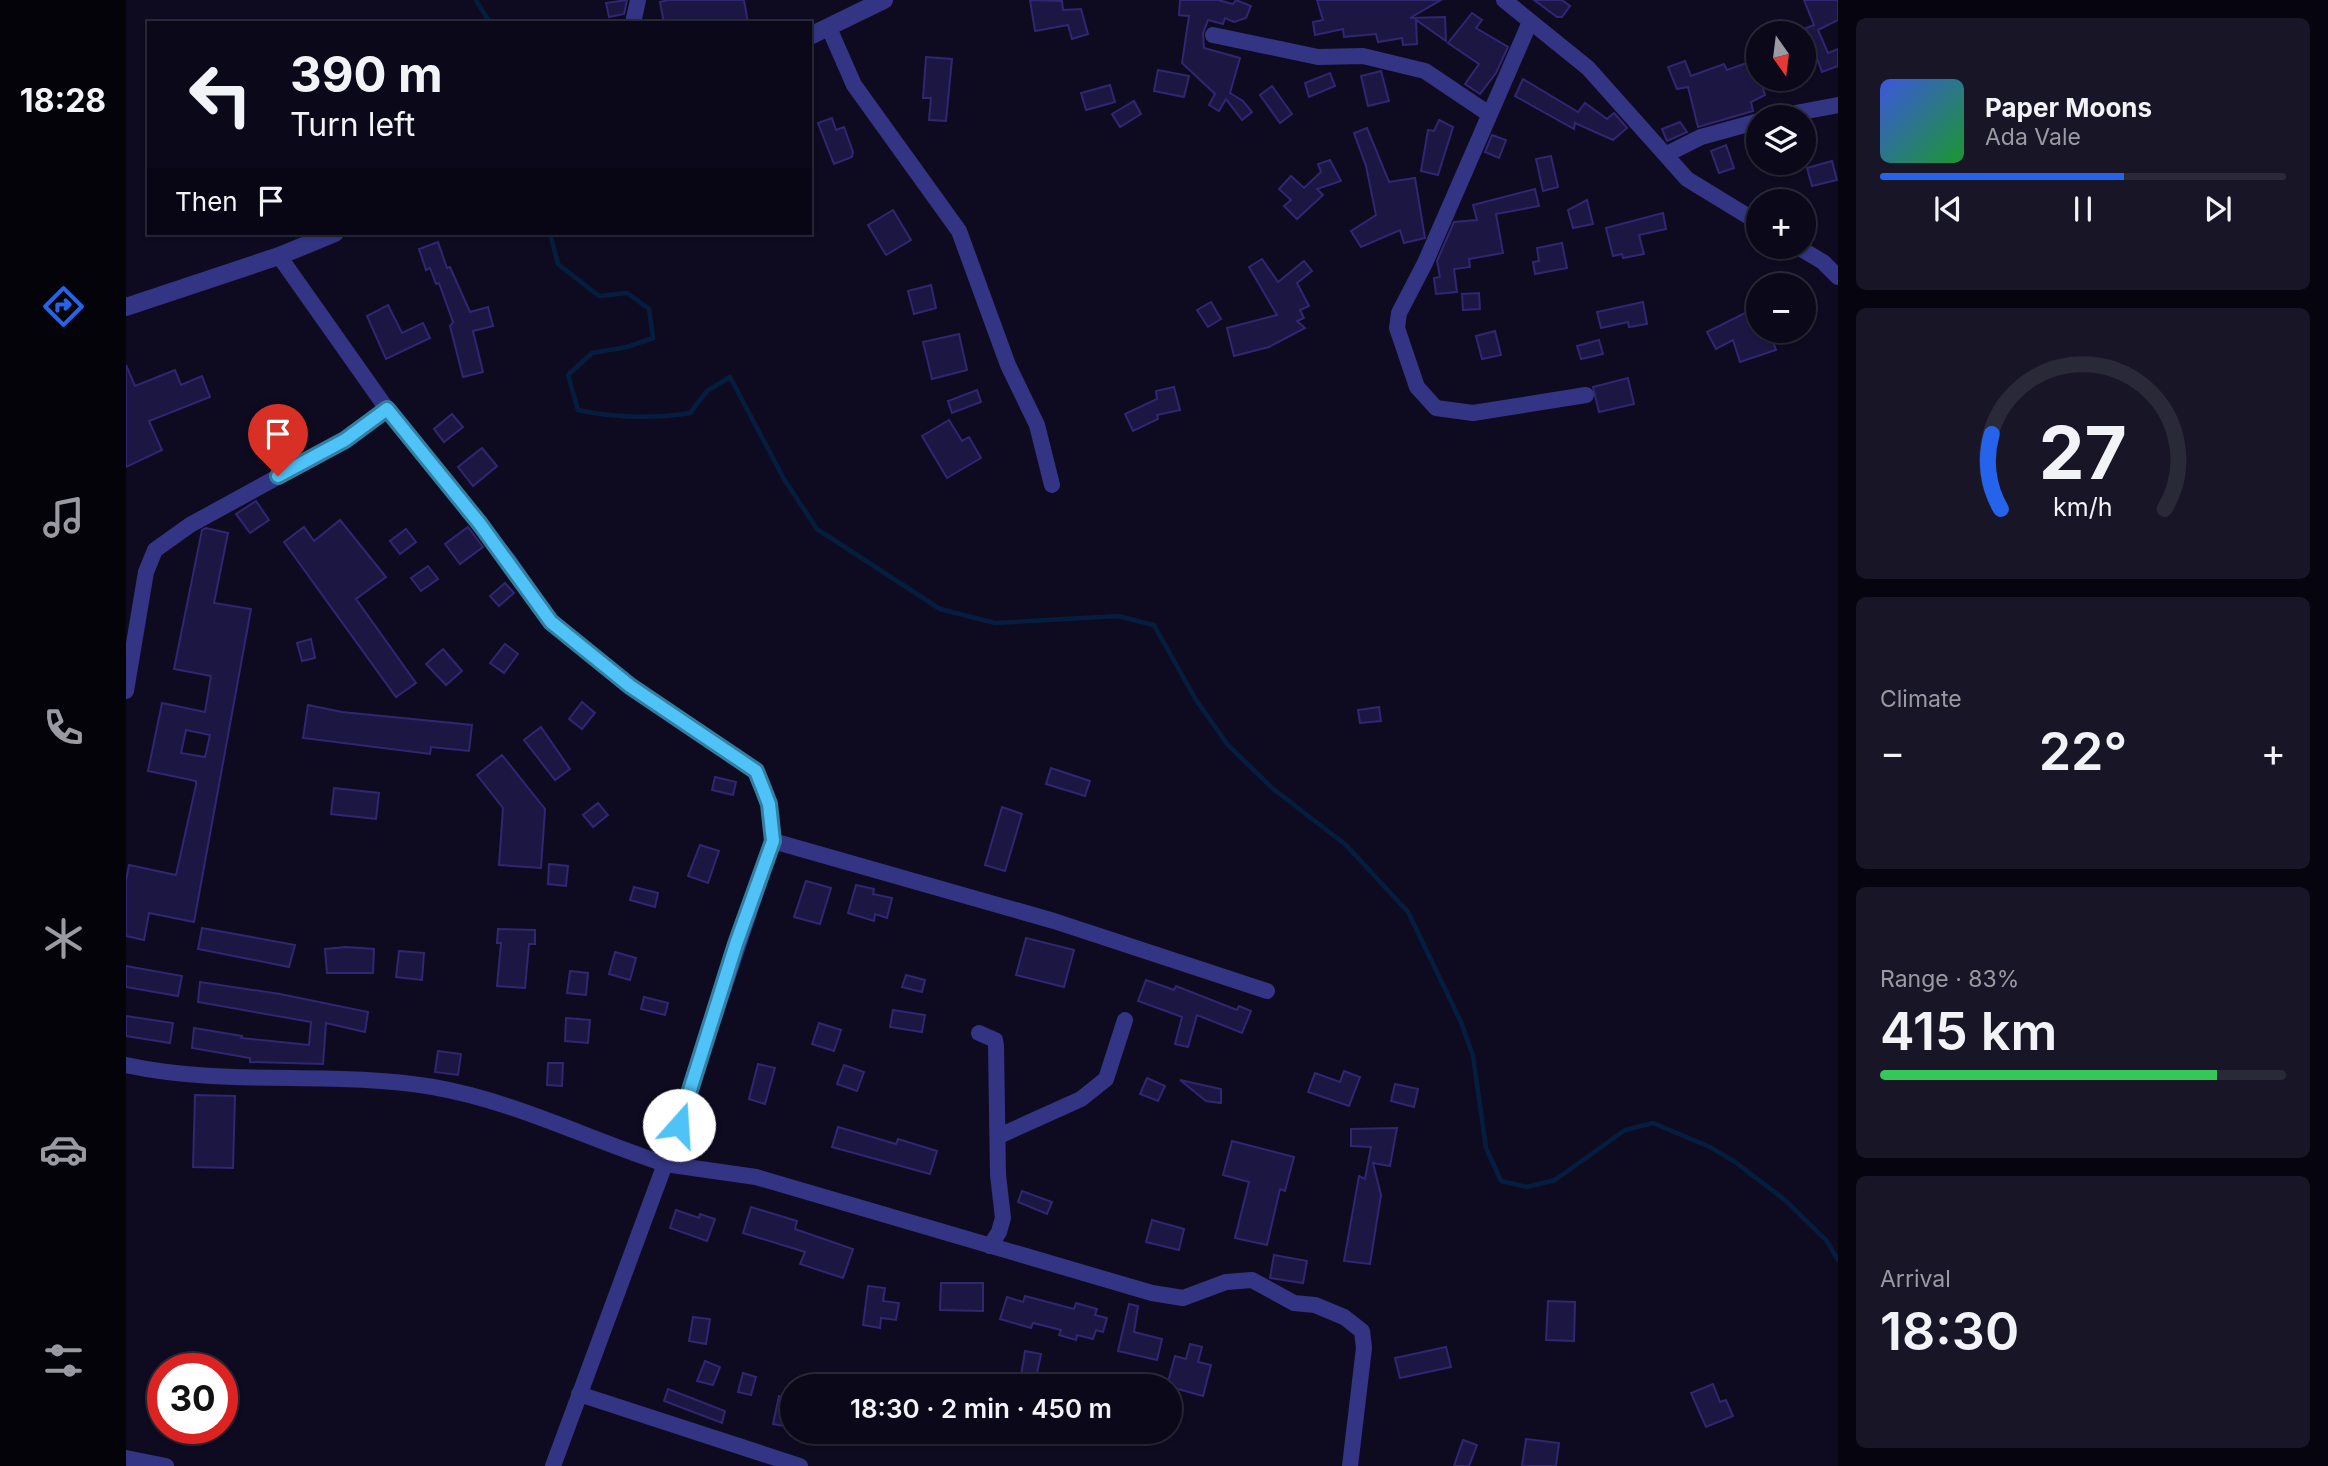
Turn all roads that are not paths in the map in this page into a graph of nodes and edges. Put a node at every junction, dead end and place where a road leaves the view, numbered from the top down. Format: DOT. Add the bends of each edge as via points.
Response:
graph roads {
  1 [pos="638,0"];
  2 [pos="884,0"];
  3 [pos="1504,0"];
  4 [pos="633,21"];
  5 [pos="1530,22"];
  6 [pos="829,28"];
  7 [pos="812,35"];
  8 [pos="1213,35"];
  9 [pos="1838,105"];
  10 [pos="1816,109"];
  11 [pos="1489,114"];
  12 [pos="1746,125"];
  13 [pos="1667,154"];
  14 [pos="1746,215"];
  15 [pos="330,235"];
  16 [pos="279,256"];
  17 [pos="1816,258"];
  18 [pos="1838,277"];
  19 [pos="126,307"];
  20 [pos="1586,395"];
  21 [pos="387,409"];
  22 [pos="1052,485"];
  23 [pos="126,691"];
  24 [pos="773,841"];
  25 [pos="1267,991"];
  26 [pos="1125,1020"];
  27 [pos="979,1033"];
  28 [pos="126,1065"];
  29 [pos="999,1136"];
  30 [pos="665,1164"];
  31 [pos="990,1246"];
  32 [pos="579,1394"];
  33 [pos="126,1458"];
  34 [pos="166,1466"];
  35 [pos="553,1466"];
  36 [pos="800,1466"];
  37 [pos="1350,1466"];
  1 -- 4 [label="street"];
  2 -- 6 [label="street"];
  3 -- 5 [label="street"];
  5 -- 11 [label="street"];
  5 -- 13 [label="street" via="1588,68"];
  6 -- 7 [label="street"];
  6 -- 22 [label="street" via="854,85 959,231 1008,365 1037,425"];
  8 -- 11 [label="street" via="1318,57 1363,56 1425,71"];
  9 -- 10 [label="street"];
  11 -- 20 [label="street" via="1399,313 1397,328 1405,356 1417,387 1436,408 1457,413"];
  12 -- 13 [label="street" via="1701,137"];
  13 -- 14 [label="street" via="1687,179"];
  15 -- 16 [label="street"];
  16 -- 19 [label="street"];
  16 -- 21 [label="street"];
  17 -- 18 [label="street"];
  21 -- 23 [label="street" via="345,440 190,525 155,550 146,572"];
  21 -- 24 [label="street" via="468,508 551,622 630,686 756,771 769,804"];
  24 -- 25 [label="street" via="1055,920"];
  24 -- 30 [label="street"];
  26 -- 29 [label="street" via="1106,1079 1080,1099"];
  27 -- 29 [label="street" via="995,1040"];
  28 -- 30 [label="street" via="163,1073 435,1087 565,1124 602,1143"];
  29 -- 31 [label="street" via="1003,1218"];
  30 -- 31 [label="street" via="756,1177"];
  30 -- 32 [label="street"];
  31 -- 37 [label="street" via="1183,1298 1226,1282 1252,1280 1294,1303 1315,1305 1344,1317 1362,1331 1364,1348"];
  32 -- 35 [label="street"];
  32 -- 36 [label="street"];
  33 -- 34 [label="street"];
}
